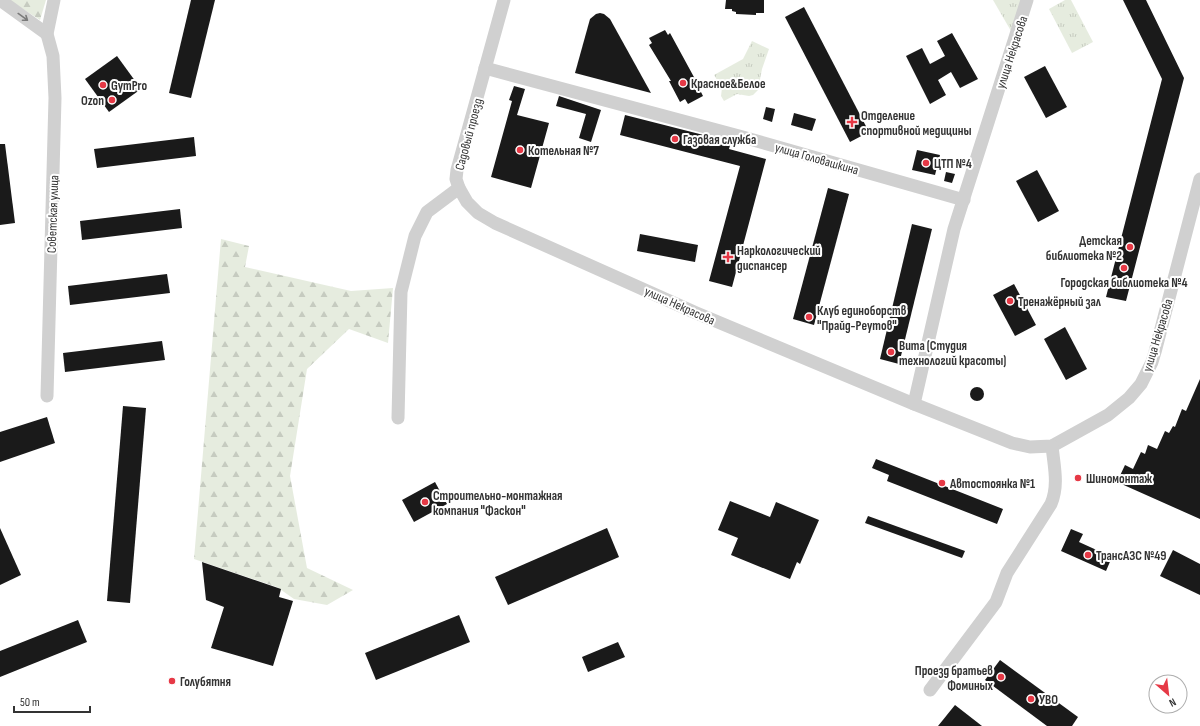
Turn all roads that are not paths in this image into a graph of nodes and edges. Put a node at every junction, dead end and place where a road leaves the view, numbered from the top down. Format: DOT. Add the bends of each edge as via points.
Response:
graph roads {
  1 [pos="0,0"];
  2 [pos="54,0"];
  3 [pos="504,0"];
  4 [pos="1027,0"];
  5 [pos="46,34"];
  6 [pos="485,68"];
  7 [pos="1200,179"];
  8 [pos="459,188"];
  9 [pos="964,200"];
  10 [pos="47,396"];
  11 [pos="914,404"];
  12 [pos="398,418"];
  13 [pos="1052,446"];
  14 [pos="930,690"];
  1 -- 5 [label="street, one-way"];
  2 -- 5 [label="street"];
  3 -- 6 [label="street, Садовый проезд"];
  4 -- 9 [label="street, улица Некрасова"];
  5 -- 10 [label="street, Советская улица" via="53,56 55,98"];
  6 -- 8 [label="street, Садовый проезд" via="458,170 456,180"];
  6 -- 9 [label="street, улица Головашкина"];
  7 -- 13 [label="street, улица Некрасова" via="1155,352 1141,384 1108,415"];
  8 -- 11 [label="street, улица Некрасова" via="478,213 494,223 694,312"];
  8 -- 12 [label="street, Садовый проезд" via="427,212 415,236 401,292"];
  9 -- 11 [label="street, улица Некрасова" via="954,229"];
  11 -- 13 [label="street, улица Некрасова" via="1012,443 1030,447"];
  13 -- 14 [label="street" via="1056,485 1051,504 1007,573 996,602"];
}
